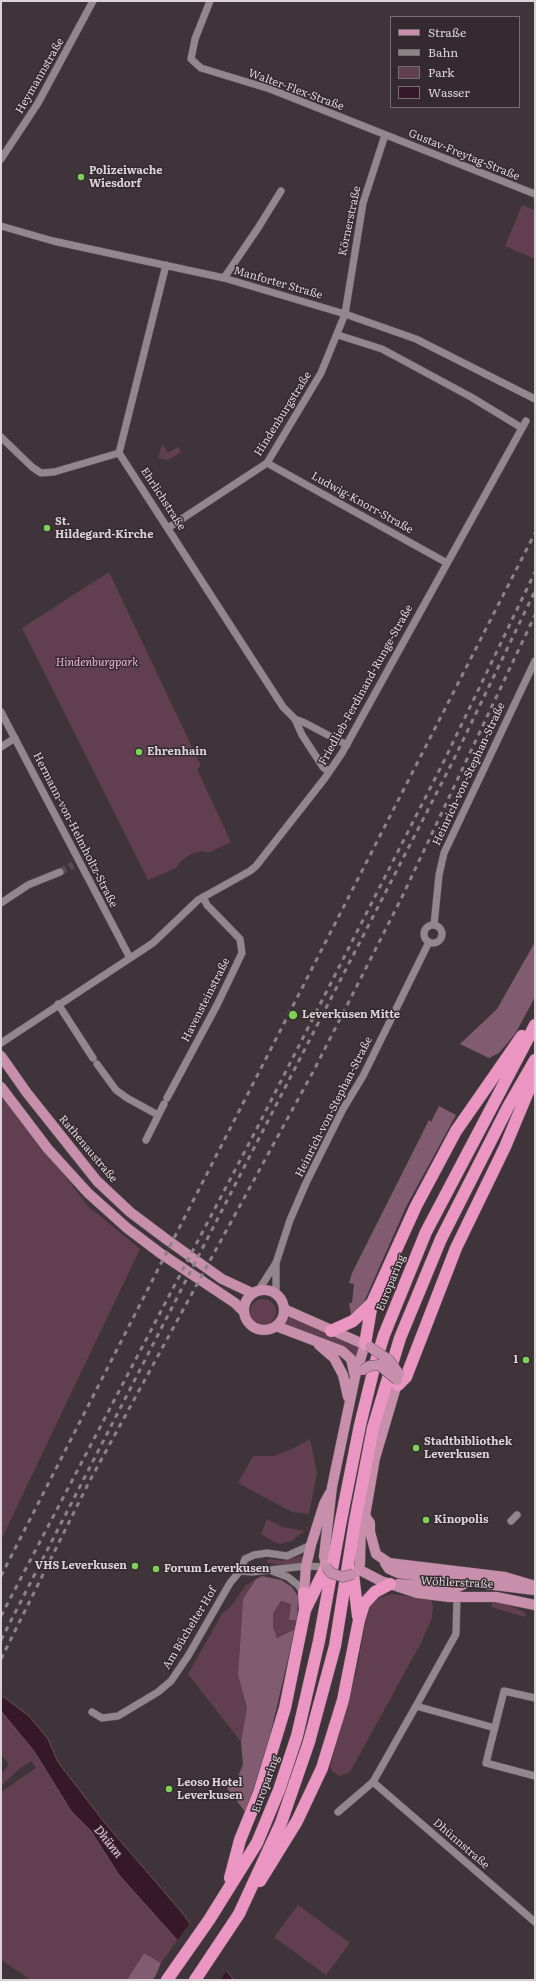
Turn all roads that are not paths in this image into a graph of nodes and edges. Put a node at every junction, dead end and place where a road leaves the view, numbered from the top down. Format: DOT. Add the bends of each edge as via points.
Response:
graph roads {
  1 [pos="93,1"];
  2 [pos="210,1"];
  3 [pos="385,135"];
  4 [pos="1,159"];
  5 [pos="281,191"];
  6 [pos="535,194"];
  7 [pos="1,226"];
  8 [pos="166,265"];
  9 [pos="224,278"];
  10 [pos="345,314"];
  11 [pos="338,335"];
  12 [pos="535,399"];
  13 [pos="526,421"];
  14 [pos="522,428"];
  15 [pos="1,437"];
  16 [pos="119,453"];
  17 [pos="267,463"];
  18 [pos="168,528"];
  19 [pos="447,563"];
  20 [pos="535,661"];
  21 [pos="1,712"];
  22 [pos="295,720"];
  23 [pos="15,738"];
  24 [pos="347,744"];
  25 [pos="1,747"];
  26 [pos="329,772"];
  27 [pos="60,872"];
  28 [pos="203,897"];
  29 [pos="1,903"];
  30 [pos="434,925"];
  31 [pos="429,942"];
  32 [pos="130,958"];
  33 [pos="58,1004"];
  34 [pos="535,1017"];
  35 [pos="535,1025"];
  36 [pos="1,1042"];
  37 [pos="1,1056"];
  38 [pos="535,1060"];
  39 [pos="535,1075"];
  40 [pos="1,1087"];
  41 [pos="158,1115"];
  42 [pos="146,1140"];
  43 [pos="276,1263"];
  44 [pos="255,1292"];
  45 [pos="276,1294"];
  46 [pos="372,1303"];
  47 [pos="284,1309"];
  48 [pos="243,1311"];
  49 [pos="276,1326"];
  50 [pos="331,1331"];
  51 [pos="312,1340"];
  52 [pos="368,1346"];
  53 [pos="355,1377"];
  54 [pos="398,1379"];
  55 [pos="349,1405"];
  56 [pos="332,1487"];
  57 [pos="365,1516"];
  58 [pos="311,1545"];
  59 [pos="384,1561"];
  60 [pos="306,1566"];
  61 [pos="326,1567"];
  62 [pos="266,1570"];
  63 [pos="240,1571"];
  64 [pos="355,1572"];
  65 [pos="480,1574"];
  66 [pos="469,1582"];
  67 [pos="390,1584"];
  68 [pos="535,1586"];
  69 [pos="535,1590"];
  70 [pos="304,1593"];
  71 [pos="457,1597"];
  72 [pos="535,1605"];
  73 [pos="305,1610"];
  74 [pos="359,1620"];
  75 [pos="535,1698"];
  76 [pos="416,1706"];
  77 [pos="92,1712"];
  78 [pos="495,1728"];
  79 [pos="535,1776"];
  80 [pos="373,1782"];
  81 [pos="338,1812"];
  82 [pos="226,1890"];
  83 [pos="239,1914"];
  84 [pos="535,1922"];
  85 [pos="167,1980"];
  86 [pos="195,1980"];
  1 -- 4 [label="street, Heymannstraße" via="38,104"];
  2 -- 3 [label="street, Walter-Flex-Straße" via="195,40 191,59 201,68 270,89"];
  3 -- 6 [label="street, Gustav-Freytag-Straße"];
  3 -- 10 [label="street, Körnerstraße" via="363,203"];
  5 -- 9 [label="street"];
  7 -- 8 [label="street, Manforter Straße" via="53,241"];
  8 -- 9 [label="street, Manforter Straße"];
  8 -- 16 [label="street"];
  9 -- 10 [label="street, Manforter Straße"];
  10 -- 11 [label="street, Hindenburgstraße"];
  10 -- 12 [label="street, Manforter Straße" via="416,339"];
  11 -- 14 [label="street" via="382,349"];
  11 -- 17 [label="street, Hindenburgstraße" via="321,373"];
  13 -- 14 [label="street, Friedlieb-Ferdinand-Runge-Straße"];
  14 -- 19 [label="street, Friedlieb-Ferdinand-Runge-Straße"];
  15 -- 16 [label="street" via="41,473 54,472"];
  16 -- 18 [label="street, Ehrlichstraße"];
  17 -- 18 [label="street, Hindenburgstraße"];
  17 -- 19 [label="street, Ludwig-Knorr-Straße"];
  18 -- 22 [label="street, Ehrlichstraße" via="283,707"];
  19 -- 24 [label="street, Friedlieb-Ferdinand-Runge-Straße"];
  20 -- 30 [label="street, Heinrich-von-Stephan-Straße" via="444,853"];
  21 -- 23 [label="street, Hermann-von-Helmholtz-Straße"];
  22 -- 24 [label="street, Ehrlichstraße"];
  22 -- 26 [label="street, Ehrlichstraße" via="302,735"];
  23 -- 25 [label="street"];
  23 -- 32 [label="street, Hermann-von-Helmholtz-Straße" via="76,864"];
  24 -- 26 [label="street, Friedlieb-Ferdinand-Runge-Straße"];
  26 -- 28 [label="street, Friedlieb-Ferdinand-Runge-Straße" via="250,871"];
  27 -- 29 [label="street" via="28,885"];
  28 -- 32 [label="street, Friedlieb-Ferdinand-Runge-Straße" via="161,937"];
  28 -- 41 [label="street, Havensteinstraße" via="207,905 240,939 242,953"];
  30 -- 31 [label="street, Heinrich-von-Stephan-Straße" via="426,927 424,931 425,940"];
  30 -- 31 [label="street, Heinrich-von-Stephan-Straße" via="441,928 441,939 436,943"];
  31 -- 43 [label="street, Heinrich-von-Stephan-Straße" via="306,1183"];
  32 -- 33 [label="street, Friedlieb-Ferdinand-Runge-Straße"];
  33 -- 36 [label="street, Friedlieb-Ferdinand-Runge-Straße"];
  33 -- 41 [label="street" via="116,1090"];
  34 -- 46 [label="highway" via="440,1158"];
  35 -- 82 [label="highway, Europaring" via="426,1232 384,1335 360,1425 319,1640 297,1736 258,1843"];
  37 -- 44 [label="main road, Rathenaustraße" via="46,1118 97,1181 130,1212 222,1279"];
  38 -- 83 [label="highway" via="508,1107 441,1239 400,1338 372,1428 354,1521 335,1646 309,1742 281,1823"];
  39 -- 54 [label="highway" via="505,1147 456,1248 406,1377"];
  40 -- 48 [label="main road" via="48,1149 88,1193 154,1249"];
  41 -- 42 [label="street, Havensteinstraße"];
  43 -- 44 [label="street, Heinrich-von-Stephan-Straße"];
  43 -- 45 [label="street, Heinrich-von-Stephan-Straße"];
  44 -- 45 [label="main road" via="264,1290"];
  44 -- 48 [label="main road" via="247,1298"];
  45 -- 47 [label="main road"];
  46 -- 50 [label="highway" via="353,1321"];
  46 -- 52 [label="highway"];
  47 -- 49 [label="main road"];
  47 -- 50 [label="main road"];
  48 -- 49 [label="main road" via="249,1324 255,1329 269,1330"];
  49 -- 51 [label="main road"];
  50 -- 52 [label="main road"];
  51 -- 53 [label="main road" via="342,1351 351,1359"];
  51 -- 55 [label="main road" via="334,1358 347,1387"];
  52 -- 53 [label="main road"];
  52 -- 54 [label="main road, bridge" via="389,1360"];
  53 -- 54 [label="main road, bridge" via="369,1366 380,1366"];
  53 -- 55 [label="main road"];
  54 -- 57 [label="main road" via="375,1458"];
  55 -- 56 [label="main road"];
  56 -- 58 [label="main road"];
  56 -- 61 [label="main road" via="324,1556"];
  57 -- 59 [label="main road, Wöhlerstraße" via="370,1523 376,1554"];
  57 -- 64 [label="main road" via="361,1521 360,1531 361,1557"];
  58 -- 60 [label="main road"];
  58 -- 63 [label="street, Am Büchelter Hof" via="287,1556 267,1553 254,1555 245,1559"];
  59 -- 65 [label="main road, Wöhlerstraße" via="394,1565"];
  59 -- 66 [label="main road, Wöhlerstraße" via="389,1569 398,1574"];
  60 -- 61 [label="street"];
  60 -- 62 [label="street"];
  60 -- 70 [label="main road"];
  61 -- 64 [label="main road, bridge" via="332,1573 343,1577"];
  61 -- 73 [label="highway"];
  62 -- 63 [label="street"];
  62 -- 70 [label="street" via="288,1578"];
  63 -- 77 [label="street, Am Büchelter Hof" via="230,1583 171,1681 158,1692 118,1716 102,1718"];
  64 -- 67 [label="main road, Wöhlerstraße"];
  64 -- 74 [label="highway" via="354,1590"];
  65 -- 66 [label="main road"];
  65 -- 68 [label="main road, Wöhlerstraße" via="505,1577"];
  66 -- 67 [label="main road" via="458,1588"];
  66 -- 69 [label="main road, Wöhlerstraße"];
  67 -- 71 [label="main road, Wöhlerstraße" via="417,1593"];
  67 -- 74 [label="highway" via="370,1597 364,1604"];
  70 -- 73 [label="highway"];
  71 -- 72 [label="main road, Wöhlerstraße" via="496,1596"];
  71 -- 76 [label="street" via="456,1634"];
  73 -- 82 [label="highway" via="273,1750 240,1840"];
  74 -- 83 [label="highway" via="343,1700 322,1768 280,1852"];
  75 -- 78 [label="street" via="504,1691"];
  76 -- 78 [label="street"];
  76 -- 80 [label="street"];
  78 -- 79 [label="street" via="486,1764"];
  80 -- 81 [label="street"];
  80 -- 84 [label="street, Dhünnstraße"];
  82 -- 85 [label="highway, Europaring" via="209,1920"];
  83 -- 86 [label="highway"];
}
